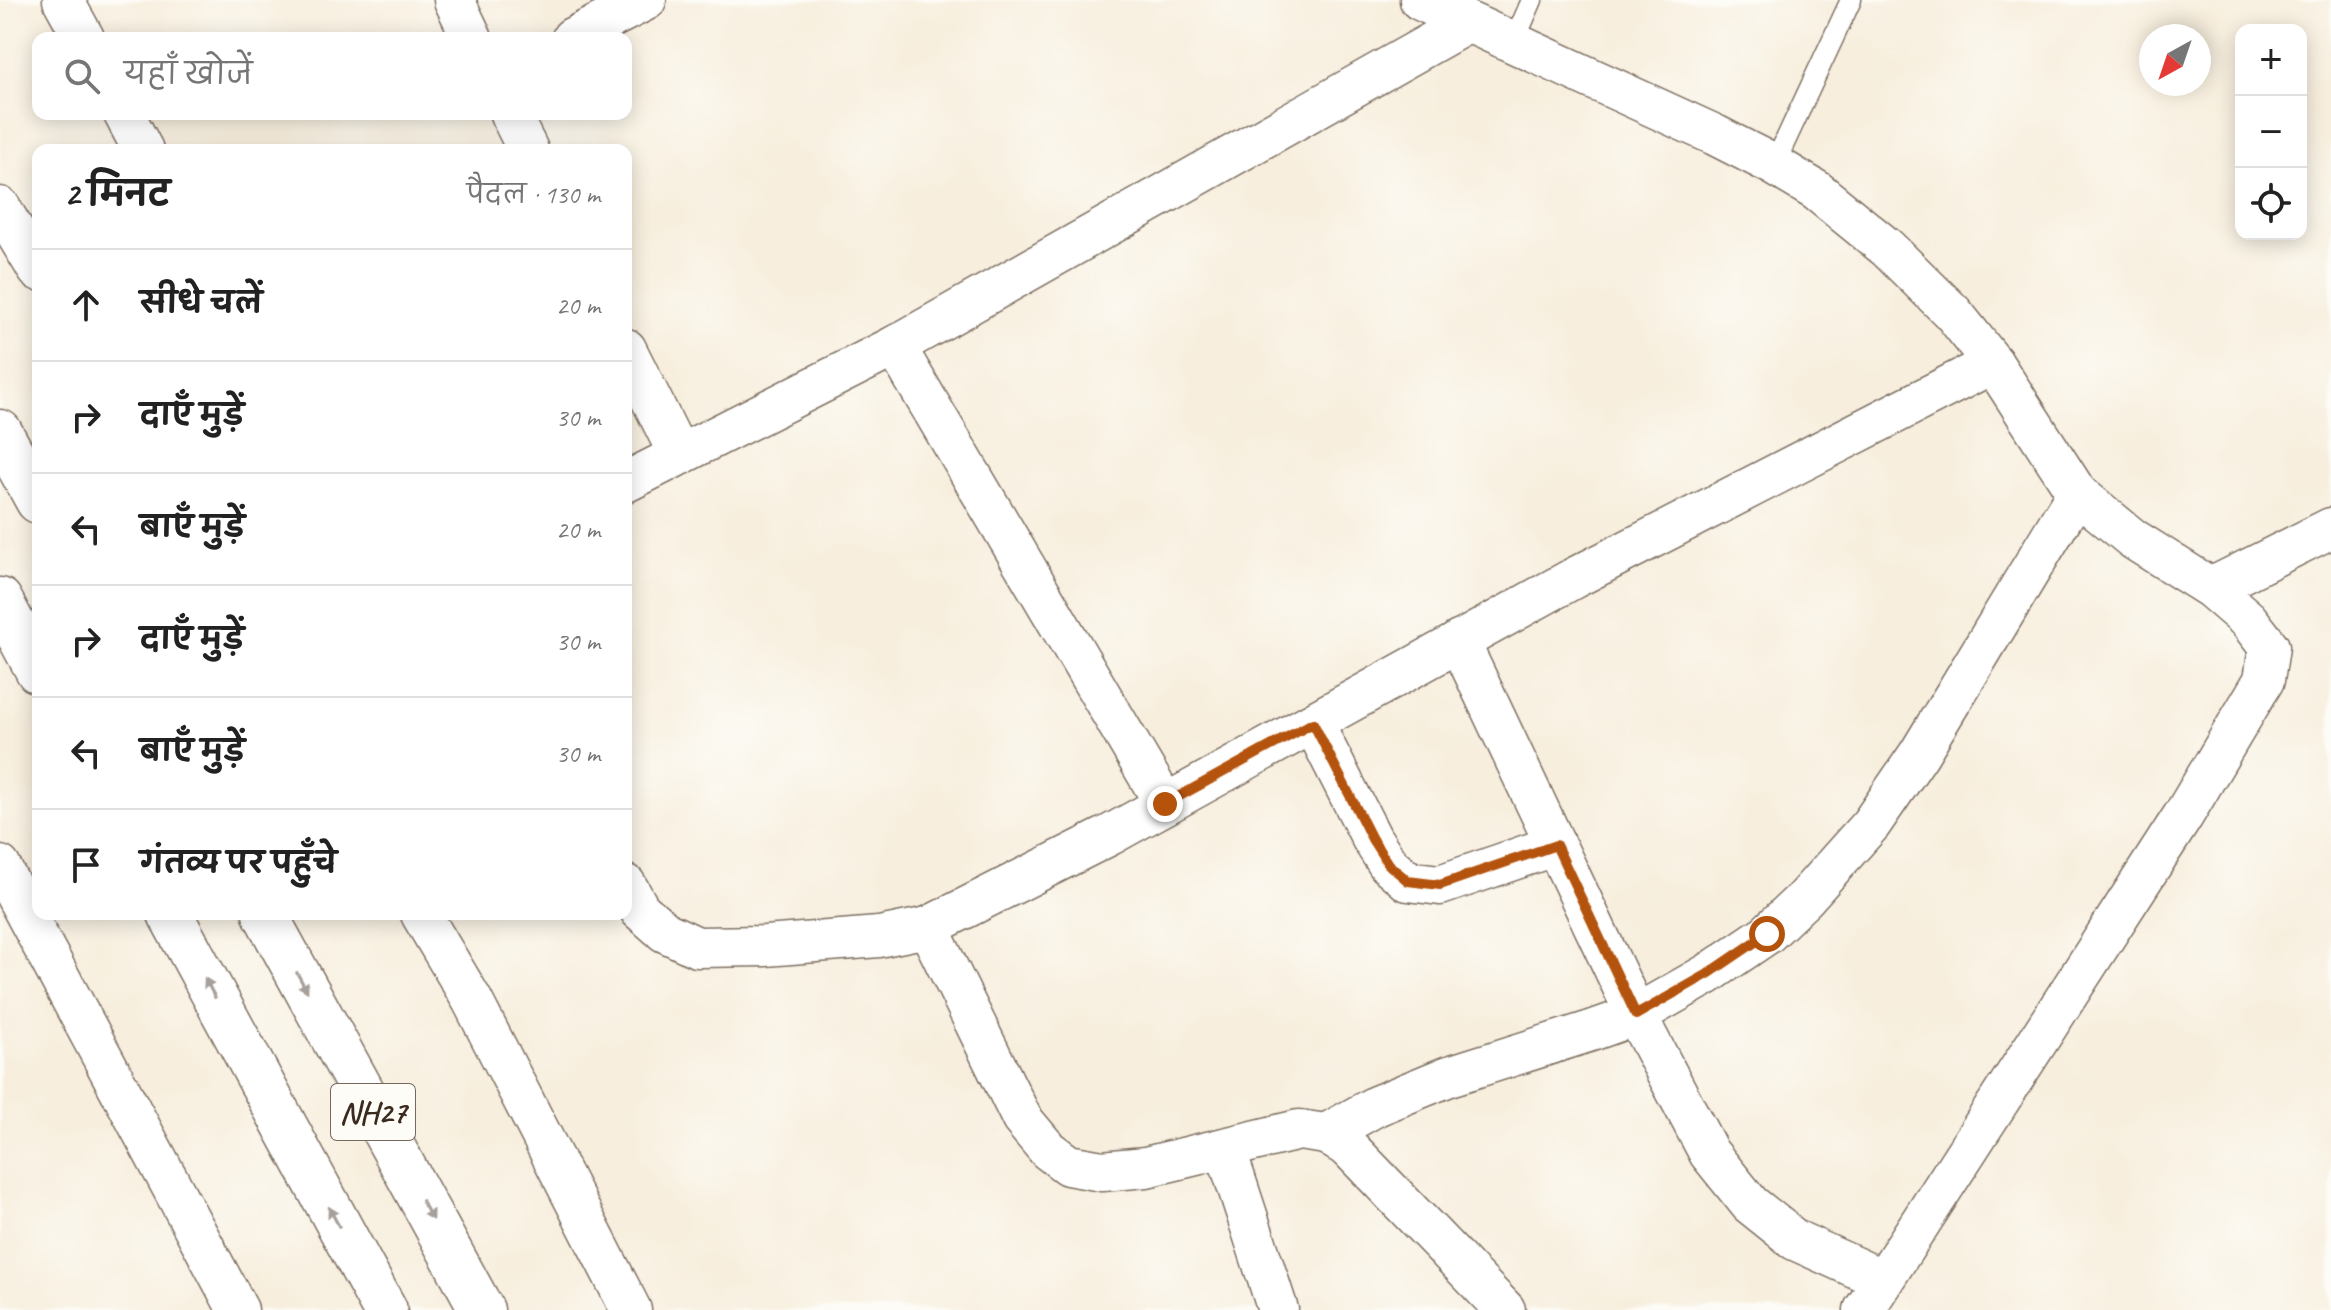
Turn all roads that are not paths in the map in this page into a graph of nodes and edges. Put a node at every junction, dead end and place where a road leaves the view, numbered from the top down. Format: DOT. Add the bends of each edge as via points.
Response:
graph roads {
  1 [pos="63,0"];
  2 [pos="454,0"];
  3 [pos="646,0"];
  4 [pos="1420,0"];
  5 [pos="1532,0"];
  6 [pos="1851,0"];
  7 [pos="1467,23"];
  8 [pos="81,32"];
  9 [pos="469,32"];
  10 [pos="584,32"];
  11 [pos="1513,44"];
  12 [pos="127,120"];
  13 [pos="513,120"];
  14 [pos="140,144"];
  15 [pos="525,144"];
  16 [pos="1774,165"];
  17 [pos="0,207"];
  18 [pos="32,260"];
  19 [pos="895,346"];
  20 [pos="632,361"];
  21 [pos="1993,363"];
  22 [pos="0,432"];
  23 [pos="679,455"];
  24 [pos="632,479"];
  25 [pos="32,490"];
  26 [pos="2077,493"];
  27 [pos="2331,528"];
  28 [pos="2211,588"];
  29 [pos="0,600"];
  30 [pos="1459,641"];
  31 [pos="32,660"];
  32 [pos="1313,723"];
  33 [pos="1165,804"];
  34 [pos="1556,845"];
  35 [pos="0,866"];
  36 [pos="632,896"];
  37 [pos="173,920"];
  38 [pos="268,920"];
  39 [pos="425,920"];
  40 [pos="928,927"];
  41 [pos="1636,1015"];
  42 [pos="1326,1134"];
  43 [pos="1225,1148"];
  44 [pos="1873,1295"];
  45 [pos="221,1301"];
  46 [pos="385,1310"];
  47 [pos="482,1310"];
  48 [pos="631,1310"];
  49 [pos="1278,1310"];
  50 [pos="1505,1310"];
  1 -- 8 [label="street"];
  2 -- 9 [label="street"];
  3 -- 10 [label="street"];
  4 -- 7 [label="street"];
  5 -- 11 [label="lane"];
  6 -- 16 [label="lane"];
  7 -- 11 [label="street"];
  7 -- 19 [label="street"];
  11 -- 16 [label="street"];
  12 -- 14 [label="street"];
  13 -- 15 [label="street"];
  16 -- 21 [label="street" via="1817,191 1887,248 1953,313"];
  17 -- 18 [label="street"];
  19 -- 23 [label="street"];
  19 -- 33 [label="street"];
  20 -- 23 [label="street"];
  21 -- 26 [label="street"];
  21 -- 30 [label="street"];
  22 -- 25 [label="highway"];
  23 -- 24 [label="street"];
  26 -- 28 [label="street" via="2133,539"];
  26 -- 41 [label="street" via="1871,824 1767,934"];
  27 -- 28 [label="street"];
  28 -- 44 [label="street" via="2269,647 2264,680 2183,816"];
  29 -- 31 [label="highway"];
  30 -- 32 [label="street"];
  30 -- 34 [label="street"];
  32 -- 33 [label="street"];
  32 -- 34 [label="street" via="1372,839 1388,864 1408,881 1440,885"];
  33 -- 40 [label="street"];
  34 -- 41 [label="street"];
  35 -- 45 [label="street"];
  36 -- 40 [label="street" via="665,932 697,947 879,937"];
  46 -- 37 [label="highway, NH27, one-way"];
  38 -- 47 [label="highway, NH27, one-way"];
  39 -- 48 [label="street" via="472,1000"];
  40 -- 43 [label="street" via="1022,1119 1068,1165 1102,1171 1146,1167"];
  41 -- 42 [label="street" via="1449,1076 1376,1106"];
  41 -- 44 [label="street" via="1709,1153 1750,1204"];
  42 -- 43 [label="street" via="1299,1130"];
  42 -- 50 [label="street" via="1349,1148"];
  43 -- 49 [label="street"];
}
